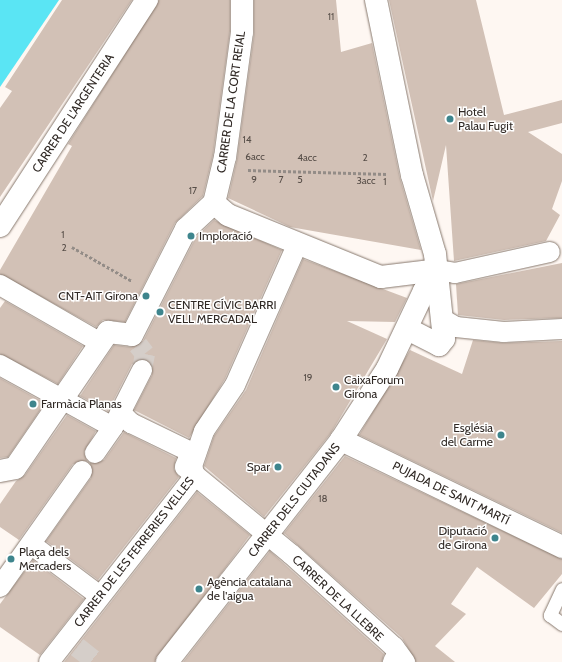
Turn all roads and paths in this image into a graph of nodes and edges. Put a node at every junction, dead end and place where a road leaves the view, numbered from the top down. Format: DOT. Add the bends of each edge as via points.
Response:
graph roads {
  1 [pos="147,0"];
  2 [pos="242,0"];
  3 [pos="376,0"];
  4 [pos="221,171"];
  5 [pos="412,175"];
  6 [pos="214,203"];
  7 [pos="0,226"];
  8 [pos="298,243"];
  9 [pos="72,247"];
  10 [pos="550,252"];
  11 [pos="438,270"];
  12 [pos="392,278"];
  13 [pos="0,285"];
  14 [pos="145,289"];
  15 [pos="424,291"];
  16 [pos="442,319"];
  17 [pos="407,329"];
  18 [pos="562,329"];
  19 [pos="131,338"];
  20 [pos="101,343"];
  21 [pos="0,364"];
  22 [pos="142,370"];
  23 [pos="62,400"];
  24 [pos="116,419"];
  25 [pos="341,440"];
  26 [pos="94,453"];
  27 [pos="82,470"];
  28 [pos="0,471"];
  29 [pos="195,476"];
  30 [pos="267,534"];
  31 [pos="32,545"];
  32 [pos="562,547"];
  33 [pos="0,587"];
  34 [pos="562,588"];
  35 [pos="100,596"];
  36 [pos="562,624"];
  37 [pos="399,660"];
  38 [pos="49,662"];
  39 [pos="167,662"];
  1 -- 7 [label="street, CARRER DE L'ARGENTERIA"];
  2 -- 4 [label="street, CARRER DE LA CORT REIAL" via="242,32"];
  3 -- 5 [label="street"];
  4 -- 5 [label="path"];
  4 -- 6 [label="street, CARRER DE LA CORT REIAL"];
  5 -- 11 [label="street"];
  6 -- 8 [label="street" via="228,215"];
  6 -- 19 [label="street" via="186,229"];
  8 -- 12 [label="street" via="380,277"];
  8 -- 29 [label="street, CARRER DE LES FERRERIES VELLES" via="235,385 204,430 192,466"];
  9 -- 14 [label="path"];
  10 -- 11 [label="street" via="455,273"];
  11 -- 12 [label="street" via="428,269"];
  11 -- 15 [label="street, CARRER DELS CIUTADANS"];
  11 -- 16 [label="street"];
  12 -- 15 [label="street"];
  13 -- 20 [label="street"];
  14 -- 19 [label="street"];
  15 -- 17 [label="street, CARRER DELS CIUTADANS"];
  16 -- 17 [label="street" via="444,339 439,345"];
  16 -- 18 [label="street" via="456,327 504,332"];
  17 -- 25 [label="street, CARRER DELS CIUTADANS" via="387,369"];
  19 -- 20 [label="street" via="108,332"];
  20 -- 23 [label="street"];
  21 -- 23 [label="street"];
  22 -- 24 [label="street"];
  23 -- 24 [label="street"];
  23 -- 28 [label="street" via="15,468"];
  24 -- 26 [label="street"];
  24 -- 29 [label="street" via="131,423 191,452 185,467"];
  25 -- 30 [label="street, CARRER DELS CIUTADANS"];
  25 -- 32 [label="street, PUJADA DE SANT MARTÍ"];
  27 -- 31 [label="street"];
  29 -- 30 [label="street, CARRER DE LA LLEBRE"];
  29 -- 35 [label="street, CARRER DE LES FERRERIES VELLES"];
  30 -- 37 [label="street, CARRER DE LA LLEBRE" via="394,647"];
  30 -- 39 [label="street, CARRER DELS CIUTADANS"];
  31 -- 33 [label="street"];
  31 -- 35 [label="street"];
  34 -- 36 [label="lane" via="550,615"];
  35 -- 38 [label="street, CARRER DE LES FERRERIES VELLES" via="72,643"];
}
